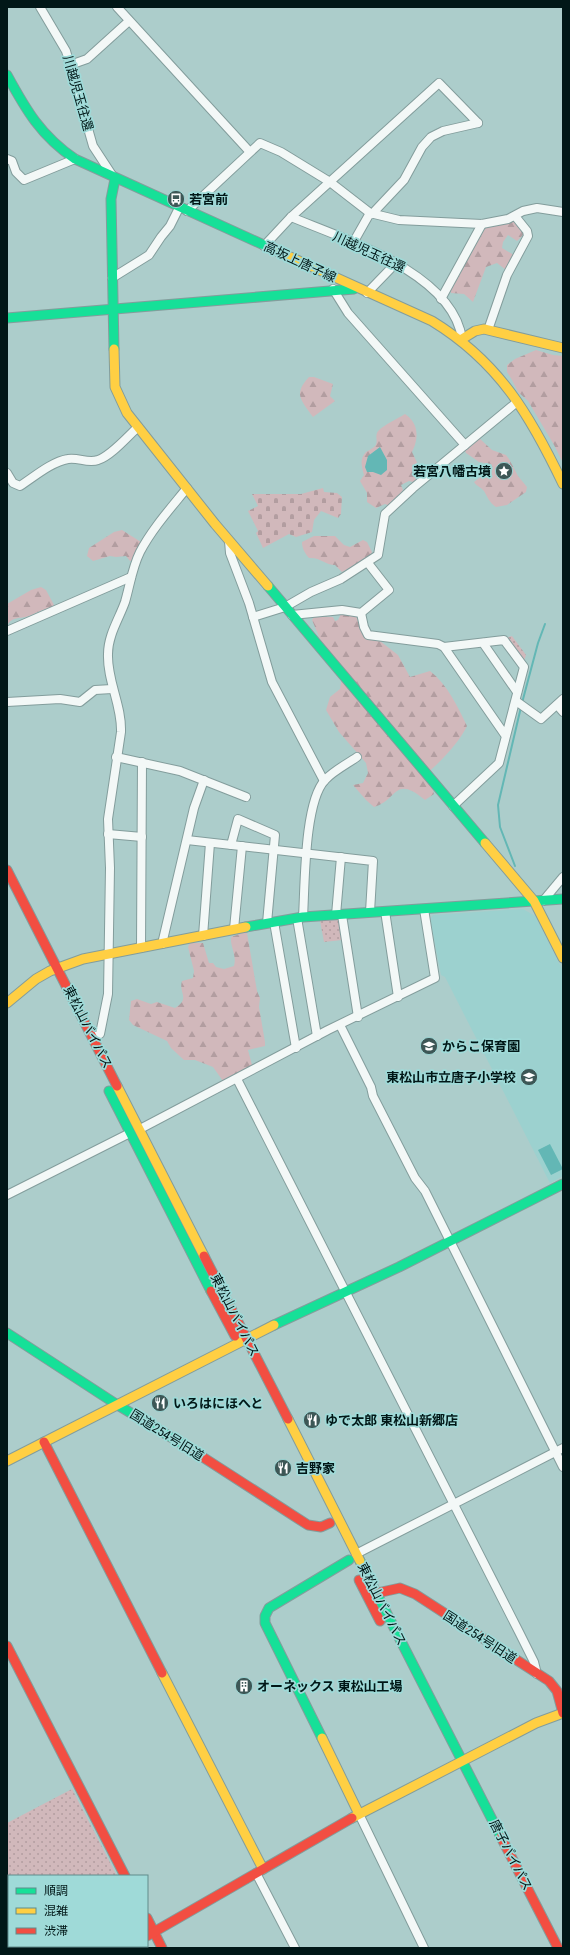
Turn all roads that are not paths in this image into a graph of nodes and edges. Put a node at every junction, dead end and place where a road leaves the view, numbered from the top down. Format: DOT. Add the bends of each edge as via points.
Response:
graph roads {
  1 [pos="40,7"];
  2 [pos="117,7"];
  3 [pos="129,21"];
  4 [pos="70,65"];
  5 [pos="7,75"];
  6 [pos="249,151"];
  7 [pos="7,159"];
  8 [pos="75,159"];
  9 [pos="115,179"];
  10 [pos="330,182"];
  11 [pos="183,210"];
  12 [pos="563,212"];
  13 [pos="371,213"];
  14 [pos="515,216"];
  15 [pos="291,217"];
  16 [pos="482,224"];
  17 [pos="353,243"];
  18 [pos="264,246"];
  19 [pos="396,263"];
  20 [pos="112,278"];
  21 [pos="333,289"];
  22 [pos="358,289"];
  23 [pos="367,293"];
  24 [pos="441,299"];
  25 [pos="112,309"];
  26 [pos="7,318"];
  27 [pos="488,330"];
  28 [pos="462,339"];
  29 [pos="563,348"];
  30 [pos="517,402"];
  31 [pos="138,427"];
  32 [pos="465,445"];
  33 [pos="7,473"];
  34 [pos="562,482"];
  35 [pos="187,488"];
  36 [pos="229,540"];
  37 [pos="368,563"];
  38 [pos="131,577"];
  39 [pos="285,607"];
  40 [pos="361,613"];
  41 [pos="292,615"];
  42 [pos="253,617"];
  43 [pos="7,631"];
  44 [pos="483,643"];
  45 [pos="444,647"];
  46 [pos="112,689"];
  47 [pos="517,692"];
  48 [pos="563,699"];
  49 [pos="516,701"];
  50 [pos="7,702"];
  51 [pos="557,705"];
  52 [pos="563,712"];
  53 [pos="505,735"];
  54 [pos="116,757"];
  55 [pos="357,757"];
  56 [pos="142,762"];
  57 [pos="204,780"];
  58 [pos="324,781"];
  59 [pos="246,797"];
  60 [pos="453,806"];
  61 [pos="108,834"];
  62 [pos="142,837"];
  63 [pos="187,840"];
  64 [pos="210,843"];
  65 [pos="231,845"];
  66 [pos="242,846"];
  67 [pos="274,850"];
  68 [pos="307,853"];
  69 [pos="341,857"];
  70 [pos="7,870"];
  71 [pos="563,878"];
  72 [pos="7,889"];
  73 [pos="563,899"];
  74 [pos="539,901"];
  75 [pos="424,909"];
  76 [pos="385,911"];
  77 [pos="370,912"];
  78 [pos="339,915"];
  79 [pos="300,917"];
  80 [pos="270,923"];
  81 [pos="234,929"];
  82 [pos="203,936"];
  83 [pos="162,944"];
  84 [pos="141,948"];
  85 [pos="108,954"];
  86 [pos="563,958"];
  87 [pos="53,969"];
  88 [pos="398,997"];
  89 [pos="7,1003"];
  90 [pos="358,1017"];
  91 [pos="340,1025"];
  92 [pos="318,1036"];
  93 [pos="93,1037"];
  94 [pos="296,1048"];
  95 [pos="237,1079"];
  96 [pos="140,1129"];
  97 [pos="130,1133"];
  98 [pos="563,1184"];
  99 [pos="7,1195"];
  100 [pos="449,1243"];
  101 [pos="345,1292"];
  102 [pos="7,1333"];
  103 [pos="247,1337"];
  104 [pos="238,1342"];
  105 [pos="116,1404"];
  106 [pos="270,1404"];
  107 [pos="284,1432"];
  108 [pos="44,1442"];
  109 [pos="559,1450"];
  110 [pos="7,1461"];
  111 [pos="563,1467"];
  112 [pos="453,1504"];
  113 [pos="330,1523"];
  114 [pos="356,1554"];
  115 [pos="349,1561"];
  116 [pos="377,1593"];
  117 [pos="385,1631"];
  118 [pos="7,1646"];
  119 [pos="537,1674"];
  120 [pos="562,1715"];
  121 [pos="463,1762"];
  122 [pos="359,1814"];
  123 [pos="260,1871"];
  124 [pos="124,1875"];
  125 [pos="148,1922"];
  126 [pos="151,1934"];
  127 [pos="162,1948"];
  128 [pos="295,1948"];
  129 [pos="424,1948"];
  130 [pos="558,1948"];
  1 -- 4 [label="street, 川越児玉往還" via="60,39"];
  2 -- 3 [label="street"];
  3 -- 4 [label="street" via="87,59"];
  3 -- 6 [label="street"];
  4 -- 9 [label="street, 川越児玉往還" via="93,146"];
  5 -- 8 [label="main road, 高坂上唐子線" via="35,126 54,146"];
  6 -- 10 [label="street" via="260,143 281,152"];
  6 -- 11 [label="street"];
  7 -- 8 [label="street" via="12,161 16,172 24,180"];
  8 -- 9 [label="main road, 高坂上唐子線"];
  9 -- 11 [label="main road, 高坂上唐子線"];
  9 -- 20 [label="main road" via="111,199"];
  10 -- 13 [label="street"];
  10 -- 13 [label="street" via="439,83 478,123 443,131 431,137 422,147 404,180"];
  10 -- 15 [label="street"];
  11 -- 18 [label="main road, 高坂上唐子線"];
  11 -- 20 [label="street" via="160,237 149,255"];
  12 -- 14 [label="street" via="537,208"];
  13 -- 16 [label="street" via="399,220"];
  13 -- 17 [label="street"];
  14 -- 16 [label="street"];
  14 -- 27 [label="street" via="528,231 528,236 507,275"];
  15 -- 17 [label="street, 川越児玉往還"];
  15 -- 18 [label="street"];
  16 -- 24 [label="street"];
  17 -- 19 [label="street, 川越児玉往還"];
  18 -- 22 [label="main road, 高坂上唐子線"];
  19 -- 23 [label="street"];
  19 -- 24 [label="street, 川越児玉往還" via="423,281"];
  20 -- 25 [label="main road"];
  21 -- 22 [label="main road"];
  21 -- 25 [label="main road"];
  21 -- 32 [label="street" via="348,314"];
  22 -- 23 [label="main road, 高坂上唐子線"];
  23 -- 28 [label="main road, 高坂上唐子線" via="432,321"];
  24 -- 28 [label="street, 川越児玉往還" via="459,323"];
  25 -- 26 [label="main road"];
  25 -- 31 [label="main road" via="115,387 127,413"];
  27 -- 28 [label="main road" via="477,330"];
  27 -- 29 [label="main road"];
  28 -- 30 [label="main road, 高坂上唐子線" via="489,365"];
  30 -- 32 [label="street"];
  30 -- 34 [label="main road, 高坂上唐子線" via="542,440"];
  31 -- 33 [label="street" via="98,460 67,459 20,486 14,483"];
  31 -- 35 [label="main road"];
  32 -- 37 [label="street" via="385,514 378,555"];
  35 -- 36 [label="main road"];
  35 -- 38 [label="street" via="151,535 140,553"];
  36 -- 39 [label="main road"];
  36 -- 42 [label="street" via="230,552"];
  37 -- 39 [label="street"];
  37 -- 40 [label="street" via="389,590"];
  38 -- 43 [label="street"];
  38 -- 46 [label="street" via="125,602 110,640 108,654"];
  39 -- 41 [label="main road"];
  39 -- 42 [label="street"];
  40 -- 41 [label="street" via="342,610"];
  40 -- 45 [label="street" via="368,635 438,644"];
  41 -- 60 [label="main road"];
  42 -- 58 [label="street" via="272,682"];
  44 -- 45 [label="street"];
  44 -- 47 [label="street"];
  44 -- 47 [label="street" via="504,640 524,667"];
  45 -- 53 [label="street"];
  46 -- 50 [label="street" via="95,690 80,702 60,699"];
  46 -- 54 [label="street" via="121,720"];
  47 -- 49 [label="street"];
  48 -- 51 [label="street"];
  49 -- 51 [label="street" via="541,719"];
  49 -- 53 [label="street"];
  51 -- 52 [label="street"];
  53 -- 60 [label="street" via="499,763"];
  54 -- 56 [label="street"];
  54 -- 61 [label="street" via="109,802"];
  55 -- 58 [label="street"];
  56 -- 57 [label="street"];
  56 -- 62 [label="street"];
  57 -- 59 [label="street"];
  57 -- 63 [label="street"];
  58 -- 68 [label="street" via="314,804"];
  60 -- 74 [label="main road"];
  61 -- 62 [label="street"];
  61 -- 85 [label="street"];
  62 -- 84 [label="street"];
  63 -- 64 [label="street"];
  63 -- 83 [label="street"];
  64 -- 65 [label="street"];
  64 -- 82 [label="street"];
  65 -- 66 [label="street"];
  65 -- 67 [label="street" via="238,820 274,836"];
  66 -- 67 [label="street"];
  66 -- 81 [label="street"];
  67 -- 68 [label="street"];
  67 -- 80 [label="street"];
  68 -- 69 [label="street"];
  68 -- 79 [label="street"];
  69 -- 77 [label="street" via="374,861"];
  69 -- 78 [label="street"];
  70 -- 87 [label="main road, 東松山バイパス"];
  71 -- 74 [label="street"];
  72 -- 87 [label="main road, 東松山バイパス"];
  73 -- 74 [label="main road"];
  74 -- 75 [label="main road"];
  74 -- 86 [label="main road"];
  75 -- 76 [label="main road"];
  75 -- 88 [label="street" via="435,978"];
  76 -- 77 [label="main road"];
  76 -- 88 [label="street"];
  77 -- 78 [label="main road"];
  78 -- 79 [label="main road"];
  78 -- 90 [label="street"];
  79 -- 80 [label="main road"];
  79 -- 92 [label="street"];
  80 -- 81 [label="main road"];
  80 -- 94 [label="street"];
  81 -- 82 [label="main road"];
  82 -- 83 [label="main road"];
  83 -- 84 [label="main road"];
  84 -- 85 [label="main road"];
  85 -- 87 [label="main road" via="83,958"];
  85 -- 93 [label="street" via="108,994 100,1034"];
  87 -- 89 [label="main road" via="36,979"];
  87 -- 93 [label="main road, 東松山バイパス"];
  87 -- 97 [label="main road, 東松山バイパス"];
  88 -- 90 [label="street"];
  90 -- 91 [label="street"];
  91 -- 92 [label="street"];
  91 -- 100 [label="street" via="373,1096 415,1178 425,1191"];
  92 -- 94 [label="street"];
  93 -- 96 [label="main road, 東松山バイパス"];
  94 -- 95 [label="street"];
  95 -- 96 [label="street"];
  95 -- 101 [label="street"];
  96 -- 103 [label="main road, 東松山バイパス"];
  97 -- 99 [label="street"];
  97 -- 104 [label="main road, 東松山バイパス"];
  98 -- 100 [label="main road"];
  100 -- 101 [label="main road"];
  100 -- 109 [label="street"];
  101 -- 103 [label="main road"];
  101 -- 112 [label="street"];
  102 -- 105 [label="main road, 国道254号旧道"];
  103 -- 104 [label="main road"];
  103 -- 114 [label="main road, 東松山バイパス"];
  104 -- 105 [label="main road"];
  104 -- 106 [label="main road, 東松山バイパス"];
  105 -- 108 [label="main road"];
  105 -- 113 [label="main road, 国道254号旧道" via="156,1426 308,1525 322,1527"];
  107 -- 113 [label="main road, 東松山バイパス"];
  108 -- 110 [label="main road"];
  108 -- 123 [label="main road"];
  109 -- 111 [label="street"];
  109 -- 112 [label="street"];
  112 -- 114 [label="street"];
  112 -- 119 [label="street" via="534,1662"];
  113 -- 115 [label="main road, 東松山バイパス"];
  114 -- 116 [label="main road, 東松山バイパス"];
  115 -- 117 [label="main road, 東松山バイパス"];
  115 -- 122 [label="main road" via="269,1608 265,1623"];
  116 -- 119 [label="main road, 国道254号旧道" via="400,1588 415,1594"];
  116 -- 121 [label="main road, 東松山バイパス"];
  118 -- 124 [label="main road"];
  119 -- 120 [label="main road, 国道254号旧道" via="553,1685 560,1699"];
  120 -- 121 [label="main road" via="536,1723"];
  121 -- 122 [label="main road"];
  121 -- 130 [label="main road, 唐子バイパス"];
  122 -- 123 [label="main road"];
  122 -- 129 [label="street"];
  123 -- 126 [label="main road"];
  123 -- 128 [label="street"];
  125 -- 126 [label="main road"];
  126 -- 127 [label="main road"];
}
